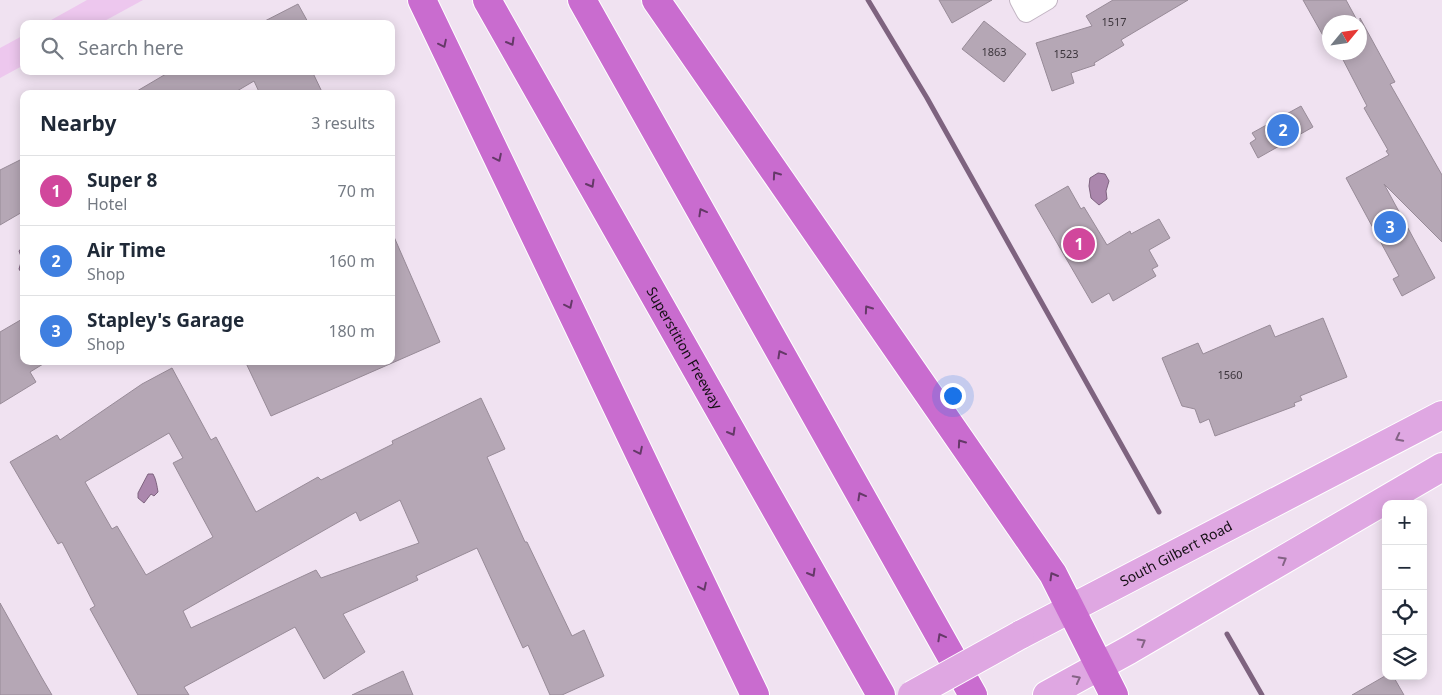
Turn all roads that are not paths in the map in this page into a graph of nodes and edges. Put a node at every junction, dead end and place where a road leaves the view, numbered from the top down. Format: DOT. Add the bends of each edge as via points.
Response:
graph roads {
  1 [pos="422,0"];
  2 [pos="487,0"];
  3 [pos="582,0"];
  4 [pos="656,0"];
  5 [pos="1048,0"];
  6 [pos="1022,6"];
  7 [pos="1442,415"];
  8 [pos="1442,467"];
  9 [pos="1070,609"];
  10 [pos="1100,666"];
  11 [pos="1050,693"];
  12 [pos="755,695"];
  13 [pos="882,695"];
  14 [pos="912,695"];
  15 [pos="973,695"];
  16 [pos="1114,695"];
  1 -- 12 [label="highway, one-way"];
  2 -- 13 [label="highway, Superstition Freeway, one-way"];
  15 -- 3 [label="highway, one-way"];
  9 -- 4 [label="highway, one-way" via="1053,574"];
  5 -- 6 [label="street"];
  7 -- 9 [label="main road, South Gilbert Road, one-way"];
  10 -- 8 [label="main road, one-way"];
  9 -- 10 [label="highway"];
  9 -- 14 [label="main road, South Gilbert Road, bridge"];
  11 -- 10 [label="main road, one-way"];
  10 -- 16 [label="highway"];
}
